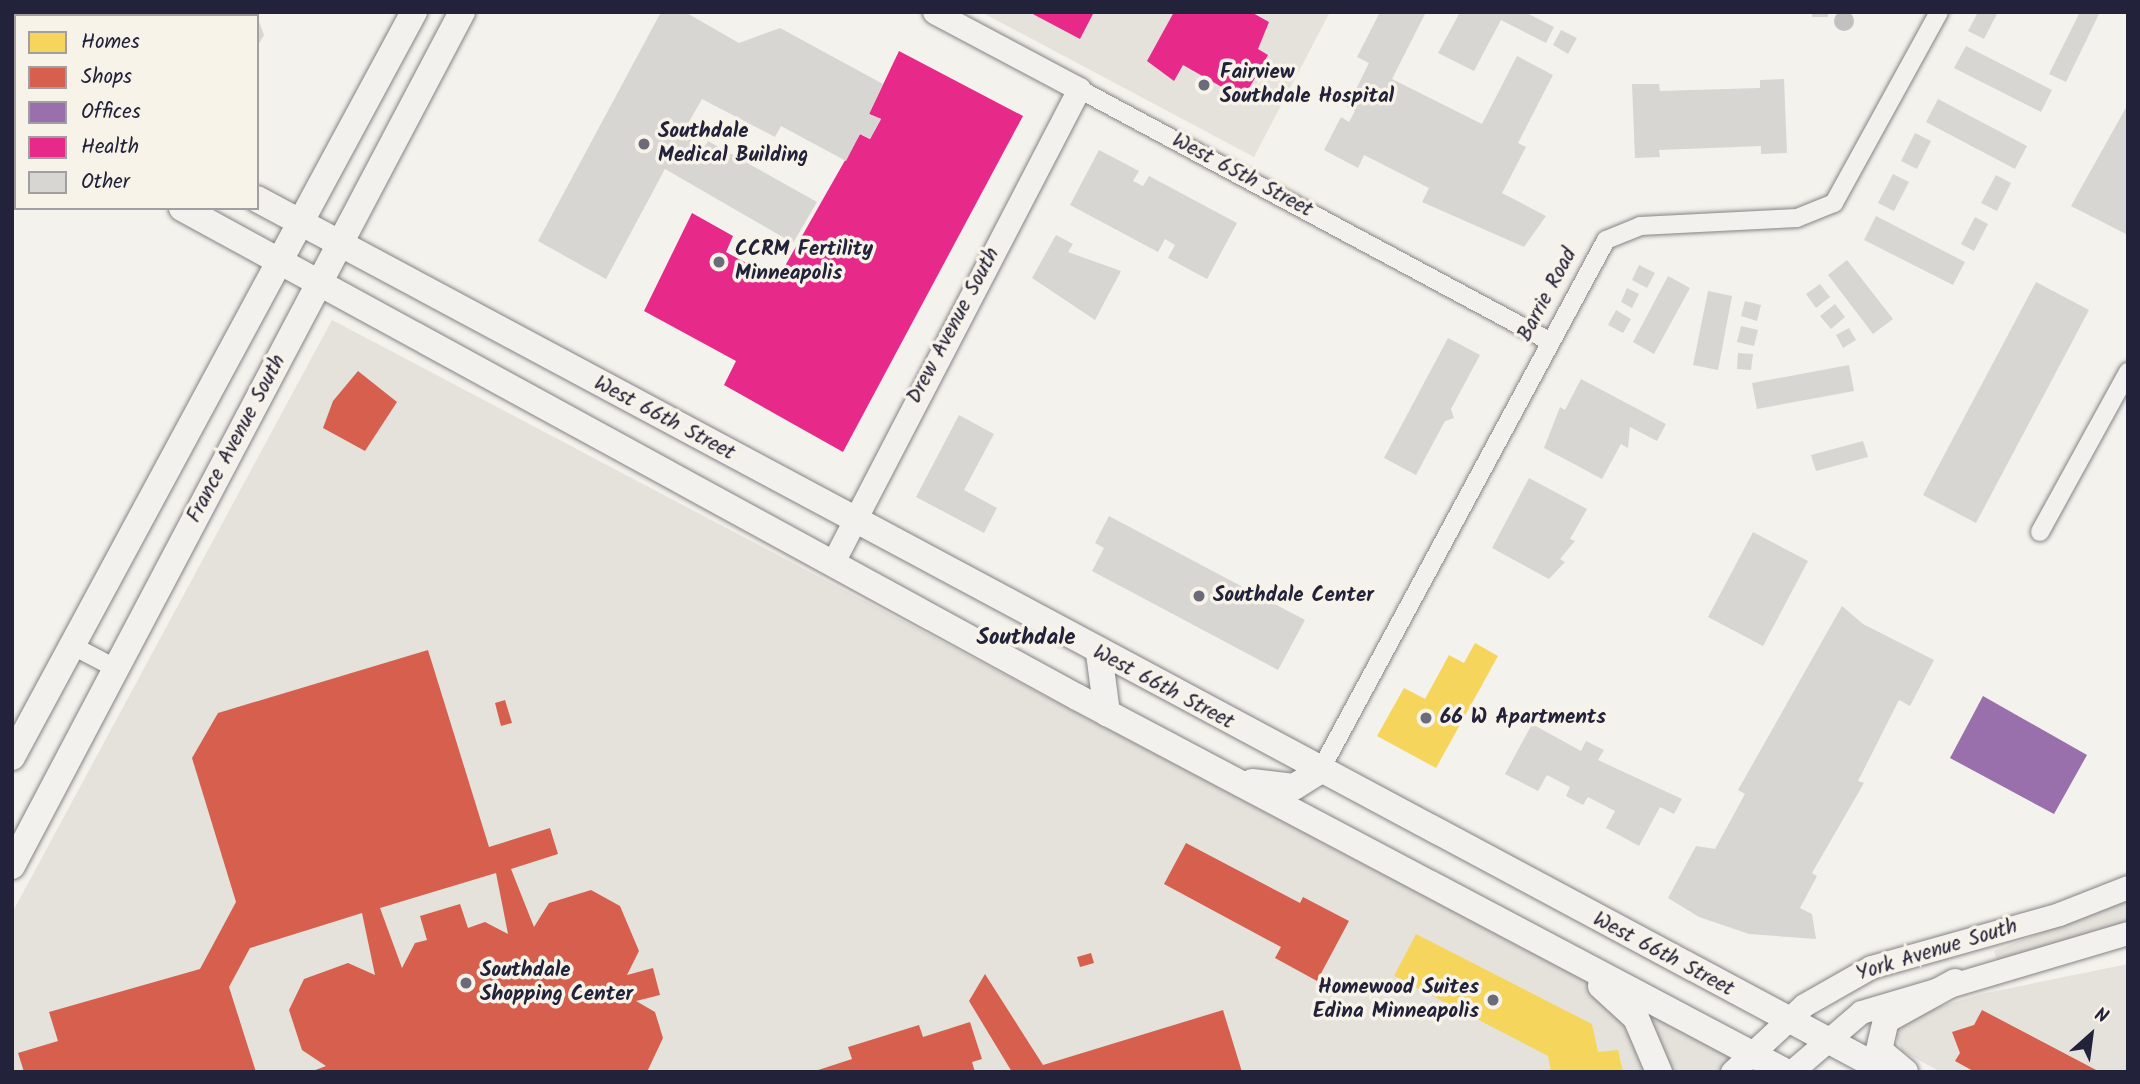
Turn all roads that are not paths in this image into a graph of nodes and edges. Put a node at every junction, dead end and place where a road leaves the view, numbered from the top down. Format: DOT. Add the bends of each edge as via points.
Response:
graph roads {
  1 [pos="414,12"];
  2 [pos="462,12"];
  3 [pos="934,12"];
  4 [pos="1939,12"];
  5 [pos="1079,89"];
  6 [pos="259,200"];
  7 [pos="185,210"];
  8 [pos="304,223"];
  9 [pos="341,243"];
  10 [pos="284,262"];
  11 [pos="321,280"];
  12 [pos="1549,341"];
  13 [pos="2128,372"];
  14 [pos="854,521"];
  15 [pos="2040,532"];
  16 [pos="832,564"];
  17 [pos="73,646"];
  18 [pos="1098,653"];
  19 [pos="115,668"];
  20 [pos="1107,713"];
  21 [pos="12,757"];
  22 [pos="1320,771"];
  23 [pos="1227,777"];
  24 [pos="12,866"];
  25 [pos="2128,887"];
  26 [pos="2128,933"];
  27 [pos="1574,961"];
  28 [pos="1967,979"];
  29 [pos="1786,1019"];
  30 [pos="1824,1039"];
  31 [pos="1749,1051"];
  32 [pos="1659,1072"];
  33 [pos="1732,1072"];
  34 [pos="1788,1072"];
  35 [pos="1887,1072"];
  36 [pos="1905,1072"];
  1 -- 8 [label="main road, France Avenue South"];
  2 -- 9 [label="main road, France Avenue South"];
  3 -- 5 [label="street, West 65th Street"];
  4 -- 12 [label="street, Barrie Road" via="1834,203 1797,218 1622,230 1595,254"];
  5 -- 12 [label="street, West 65th Street"];
  5 -- 14 [label="street, Drew Avenue South"];
  6 -- 8 [label="main road, West 66th Street"];
  7 -- 10 [label="main road"];
  8 -- 9 [label="main road, West 66th Street"];
  8 -- 10 [label="main road, France Avenue South"];
  9 -- 11 [label="main road, France Avenue South"];
  9 -- 14 [label="main road, West 66th Street"];
  10 -- 11 [label="main road"];
  10 -- 17 [label="main road, France Avenue South"];
  11 -- 16 [label="main road"];
  11 -- 19 [label="main road, France Avenue South"];
  12 -- 22 [label="street, Barrie Road"];
  13 -- 15 [label="street"];
  14 -- 16 [label="street, Drew Avenue South"];
  14 -- 18 [label="main road, West 66th Street"];
  16 -- 20 [label="main road"];
  17 -- 19 [label="street"];
  17 -- 21 [label="main road, France Avenue South"];
  18 -- 20 [label="main road"];
  18 -- 22 [label="main road, West 66th Street"];
  19 -- 24 [label="main road, France Avenue South"];
  20 -- 23 [label="main road"];
  22 -- 23 [label="main road" via="1307,784 1280,789"];
  22 -- 29 [label="main road, West 66th Street"];
  23 -- 27 [label="main road"];
  25 -- 29 [label="street, York Avenue South" via="2059,914 1871,967"];
  26 -- 28 [label="street, York Avenue South"];
  27 -- 31 [label="main road"];
  27 -- 32 [label="main road" via="1636,1018"];
  28 -- 30 [label="street, York Avenue South" via="1861,1012"];
  28 -- 36 [label="main road" via="1886,1020 1879,1050"];
  29 -- 30 [label="main road, West 66th Street"];
  29 -- 31 [label="street, York Avenue South"];
  30 -- 34 [label="street, York Avenue South"];
  30 -- 35 [label="main road, West 66th Street"];
  31 -- 33 [label="street, York Avenue South"];
  31 -- 34 [label="main road"];
}
